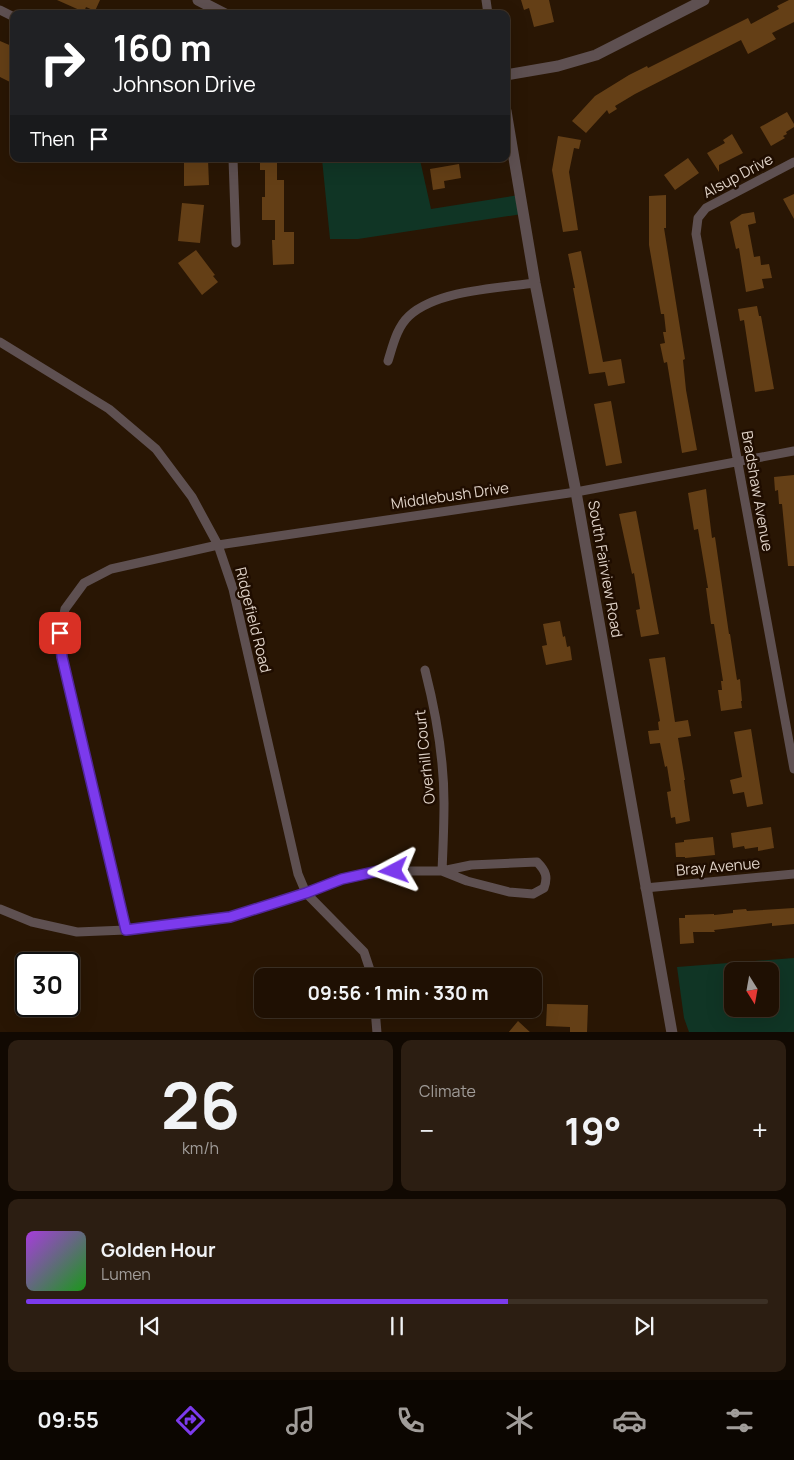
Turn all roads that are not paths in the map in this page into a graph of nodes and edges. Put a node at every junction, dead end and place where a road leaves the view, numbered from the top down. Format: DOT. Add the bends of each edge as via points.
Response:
graph roads {
  1 [pos="198,0"];
  2 [pos="704,0"];
  3 [pos="687,4"];
  4 [pos="217,10"];
  5 [pos="510,74"];
  6 [pos="510,135"];
  7 [pos="233,162"];
  8 [pos="794,162"];
  9 [pos="698,218"];
  10 [pos="236,243"];
  11 [pos="535,282"];
  12 [pos="1,344"];
  13 [pos="388,361"];
  14 [pos="794,452"];
  15 [pos="738,462"];
  16 [pos="576,492"];
  17 [pos="218,545"];
  18 [pos="425,670"];
  19 [pos="794,769"];
  20 [pos="442,871"];
  21 [pos="794,874"];
  22 [pos="646,888"];
  23 [pos="306,893"];
  24 [pos="0,909"];
  25 [pos="126,930"];
  26 [pos="369,968"];
  27 [pos="376,1018"];
  28 [pos="377,1032"];
  29 [pos="672,1032"];
  1 -- 4 [label="street"];
  2 -- 3 [label="street"];
  3 -- 5 [label="street" via="596,55"];
  6 -- 11 [label="street, South Fairview Road"];
  7 -- 10 [label="street"];
  8 -- 9 [label="street, Alsup Drive" via="706,208"];
  9 -- 15 [label="street, Bradshaw Avenue" via="696,234"];
  11 -- 13 [label="street" via="434,300 409,316 395,336"];
  11 -- 16 [label="street, South Fairview Road"];
  12 -- 17 [label="street, Ridgefield Road" via="109,410 156,449 192,496"];
  14 -- 15 [label="street, Middlebush Drive"];
  15 -- 16 [label="street, Middlebush Drive"];
  15 -- 19 [label="street, Bradshaw Avenue"];
  16 -- 17 [label="street, Middlebush Drive"];
  16 -- 22 [label="street, South Fairview Road"];
  17 -- 23 [label="street, Ridgefield Road" via="232,589 298,874"];
  17 -- 25 [label="street, Middlebush Drive" via="111,569 84,583 65,609 60,633 62,657"];
  18 -- 20 [label="street, Overhill Court" via="442,760"];
  20 -- 20 [label="street" via="509,892 533,894 544,888 547,880 545,870 537,862 471,865"];
  20 -- 23 [label="street" via="378,871 342,879"];
  21 -- 22 [label="street, Bray Avenue"];
  22 -- 29 [label="street, South Fairview Road"];
  23 -- 25 [label="street" via="230,917"];
  23 -- 26 [label="street, Ridgefield Road" via="364,952"];
  24 -- 25 [label="street" via="32,922 77,932"];
  27 -- 28 [label="street"];
}
